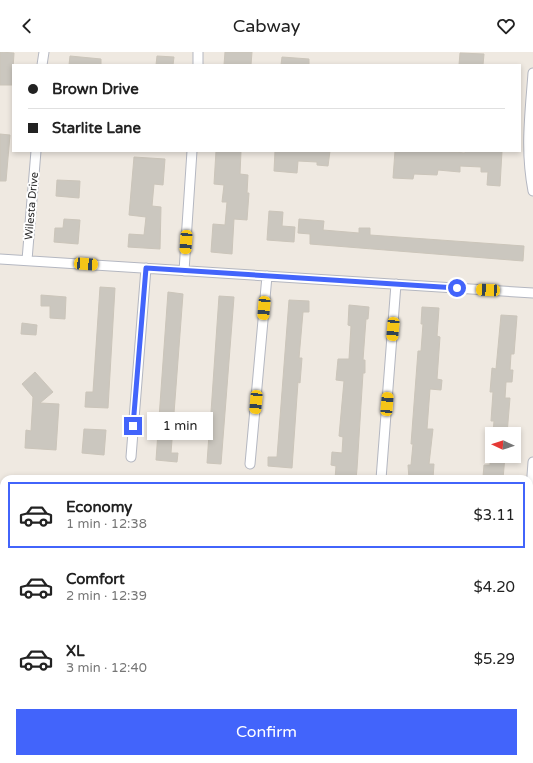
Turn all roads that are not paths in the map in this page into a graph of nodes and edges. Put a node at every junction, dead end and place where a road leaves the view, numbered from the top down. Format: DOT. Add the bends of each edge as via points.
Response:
graph roads {
  1 [pos="44,52"];
  2 [pos="198,52"];
  3 [pos="42,64"];
  4 [pos="198,64"];
  5 [pos="533,73"];
  6 [pos="527,126"];
  7 [pos="36,152"];
  8 [pos="192,152"];
  9 [pos="533,191"];
  10 [pos="0,259"];
  11 [pos="27,260"];
  12 [pos="146,268"];
  13 [pos="184,271"];
  14 [pos="267,276"];
  15 [pos="396,284"];
  16 [pos="533,292"];
  17 [pos="131,457"];
  18 [pos="533,462"];
  19 [pos="250,464"];
  20 [pos="381,475"];
  21 [pos="532,475"];
  1 -- 3 [label="street"];
  2 -- 4 [label="street"];
  5 -- 6 [label="street"];
  6 -- 9 [label="street"];
  7 -- 11 [label="street, Wilesta Drive"];
  8 -- 13 [label="street"];
  10 -- 11 [label="street"];
  11 -- 12 [label="street"];
  12 -- 13 [label="street"];
  12 -- 17 [label="street"];
  13 -- 14 [label="street"];
  14 -- 15 [label="street"];
  14 -- 19 [label="street"];
  15 -- 16 [label="street"];
  15 -- 20 [label="street"];
  18 -- 21 [label="street"];
}
